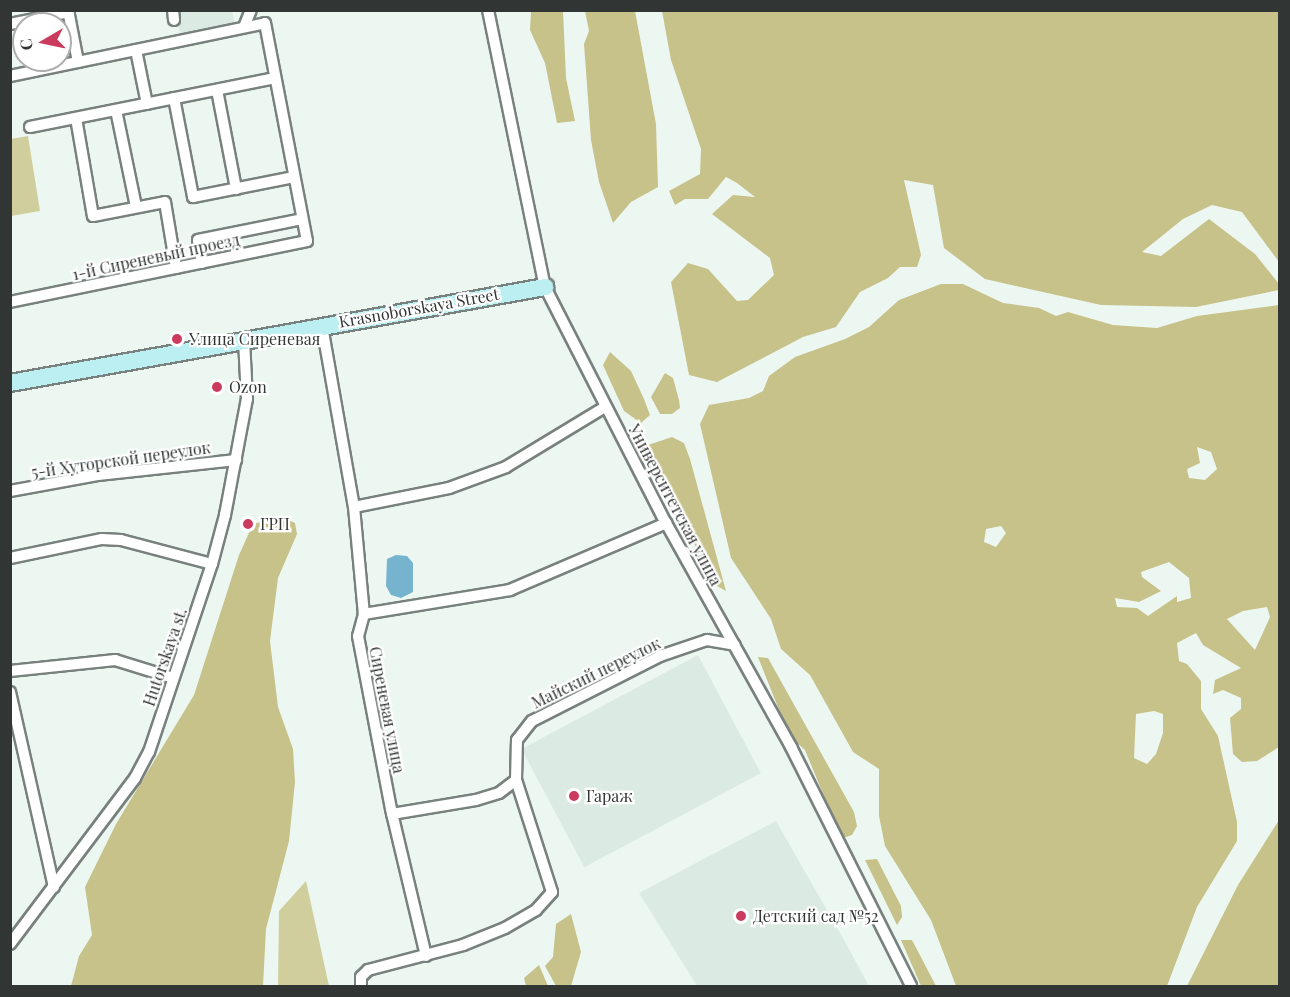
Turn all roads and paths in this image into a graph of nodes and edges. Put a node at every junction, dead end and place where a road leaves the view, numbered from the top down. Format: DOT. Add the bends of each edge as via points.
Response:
graph roads {
  1 [pos="241,10"];
  2 [pos="251,10"];
  3 [pos="488,10"];
  4 [pos="68,11"];
  5 [pos="244,27"];
  6 [pos="136,50"];
  7 [pos="78,62"];
  8 [pos="10,76"];
  9 [pos="275,78"];
  10 [pos="217,90"];
  11 [pos="174,98"];
  12 [pos="147,104"];
  13 [pos="116,110"];
  14 [pos="76,118"];
  15 [pos="30,127"];
  16 [pos="294,177"];
  17 [pos="236,189"];
  18 [pos="135,207"];
  19 [pos="302,219"];
  20 [pos="202,263"];
  21 [pos="176,268"];
  22 [pos="545,287"];
  23 [pos="10,302"];
  24 [pos="322,326"];
  25 [pos="244,339"];
  26 [pos="10,383"];
  27 [pos="605,407"];
  28 [pos="236,460"];
  29 [pos="10,491"];
  30 [pos="354,507"];
  31 [pos="666,523"];
  32 [pos="10,558"];
  33 [pos="213,564"];
  34 [pos="364,614"];
  35 [pos="735,645"];
  36 [pos="10,671"];
  37 [pos="174,678"];
  38 [pos="10,692"];
  39 [pos="516,780"];
  40 [pos="392,814"];
  41 [pos="54,887"];
  42 [pos="10,924"];
  43 [pos="24,926"];
  44 [pos="10,945"];
  45 [pos="426,956"];
  46 [pos="361,987"];
  47 [pos="911,987"];
  1 -- 5 [label="street"];
  2 -- 5 [label="street"];
  3 -- 22 [label="street, Университетская улица"];
  4 -- 7 [label="street"];
  5 -- 6 [label="street"];
  5 -- 9 [label="street" via="265,23"];
  6 -- 7 [label="street"];
  6 -- 12 [label="street"];
  7 -- 8 [label="street"];
  9 -- 10 [label="street"];
  9 -- 16 [label="street"];
  10 -- 11 [label="street"];
  10 -- 17 [label="street"];
  11 -- 12 [label="street"];
  11 -- 17 [label="street" via="193,197"];
  12 -- 13 [label="street"];
  13 -- 14 [label="street"];
  13 -- 18 [label="street"];
  14 -- 15 [label="street"];
  14 -- 18 [label="street" via="93,216"];
  16 -- 17 [label="street"];
  16 -- 19 [label="street"];
  18 -- 21 [label="street" via="165,202"];
  19 -- 20 [label="street" via="198,240"];
  19 -- 20 [label="street, 1-й Сиреневый проезд" via="307,241"];
  20 -- 21 [label="street, 1-й Сиреневый проезд"];
  21 -- 23 [label="street, 1-й Сиреневый проезд"];
  22 -- 24 [label="street, Krasnoborskaya Street"];
  22 -- 27 [label="street, Университетская улица"];
  24 -- 25 [label="street, Krasnoborskaya Street"];
  24 -- 30 [label="street, Сиреневая улица"];
  25 -- 26 [label="street, Krasnoborskaya Street"];
  25 -- 28 [label="street, Hutorskaya st." via="246,399"];
  27 -- 30 [label="street" via="506,467 449,488"];
  27 -- 31 [label="street, Университетская улица"];
  28 -- 29 [label="street, 5-й Хуторской переулок"];
  28 -- 33 [label="street, Hutorskaya st."];
  30 -- 34 [label="street, Сиреневая улица"];
  31 -- 34 [label="street" via="510,590"];
  31 -- 35 [label="street, Университетская улица"];
  32 -- 33 [label="street" via="102,539 121,540"];
  33 -- 37 [label="street, Hutorskaya st."];
  34 -- 40 [label="street, Сиреневая улица" via="358,636"];
  35 -- 39 [label="street, Майский переулок" via="706,639 660,656 532,721 517,740"];
  35 -- 47 [label="street, Университетская улица"];
  36 -- 37 [label="street" via="115,660"];
  37 -- 41 [label="street, Hutorskaya st." via="149,752 135,778"];
  38 -- 41 [label="street"];
  39 -- 40 [label="street" via="499,793 476,800"];
  39 -- 45 [label="street, Майский переулок" via="552,892 536,909 505,928"];
  40 -- 45 [label="street, Сиреневая улица"];
  41 -- 43 [label="street, Hutorskaya st."];
  42 -- 43 [label="street"];
  43 -- 44 [label="street, Hutorskaya st."];
  45 -- 46 [label="street" via="368,970 361,977"];
}
